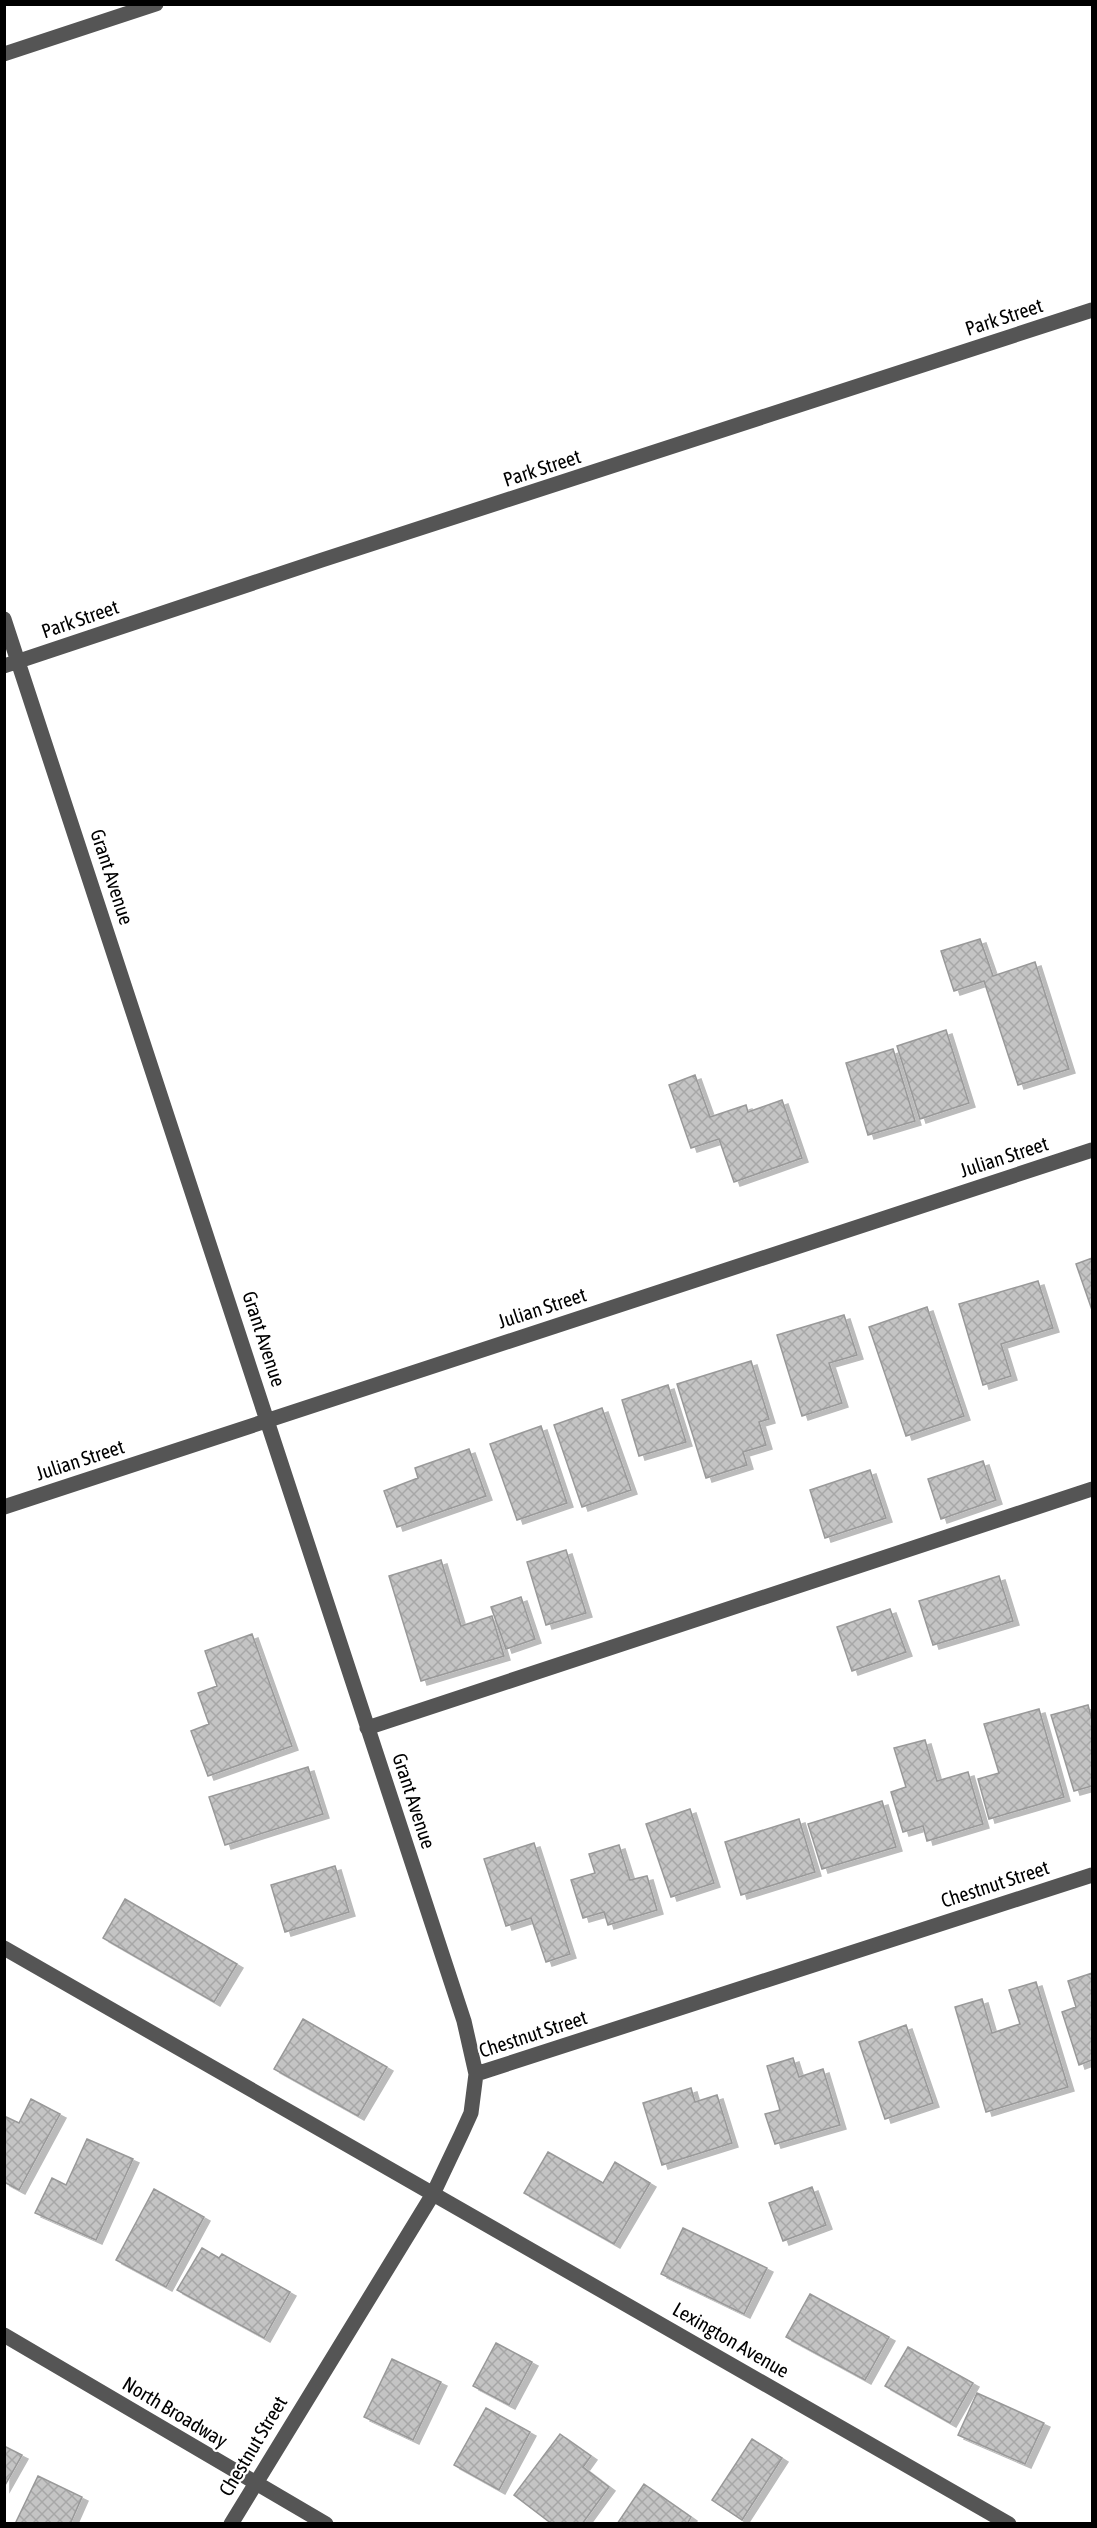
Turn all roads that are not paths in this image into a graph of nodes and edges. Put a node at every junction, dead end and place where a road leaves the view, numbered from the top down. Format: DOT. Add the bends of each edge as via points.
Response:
graph roads {
  1 [pos="156,4"];
  2 [pos="4,54"];
  3 [pos="1092,310"];
  4 [pos="4,619"];
  5 [pos="11,664"];
  6 [pos="1092,1150"];
  7 [pos="268,1421"];
  8 [pos="1092,1489"];
  9 [pos="4,1507"];
  10 [pos="368,1728"];
  11 [pos="1092,1875"];
  12 [pos="4,1948"];
  13 [pos="476,2074"];
  14 [pos="433,2194"];
  15 [pos="4,2335"];
  16 [pos="254,2483"];
  17 [pos="231,2523"];
  18 [pos="326,2523"];
  19 [pos="1009,2523"];
  1 -- 2 [label="street"];
  3 -- 5 [label="street, Park Street"];
  4 -- 5 [label="street, Grant Avenue"];
  5 -- 7 [label="street, Grant Avenue"];
  6 -- 7 [label="street, Julian Street"];
  7 -- 9 [label="street, Julian Street"];
  7 -- 10 [label="street, Grant Avenue"];
  8 -- 10 [label="street"];
  10 -- 13 [label="street, Grant Avenue" via="464,2021"];
  11 -- 13 [label="street, Chestnut Street"];
  12 -- 14 [label="street, Lexington Avenue"];
  13 -- 14 [label="street, Chestnut Street" via="471,2113"];
  14 -- 16 [label="street, Chestnut Street"];
  14 -- 19 [label="street, Lexington Avenue"];
  15 -- 16 [label="street, North Broadway"];
  16 -- 17 [label="street, Chestnut Street"];
  16 -- 18 [label="street, North Broadway"];
}
